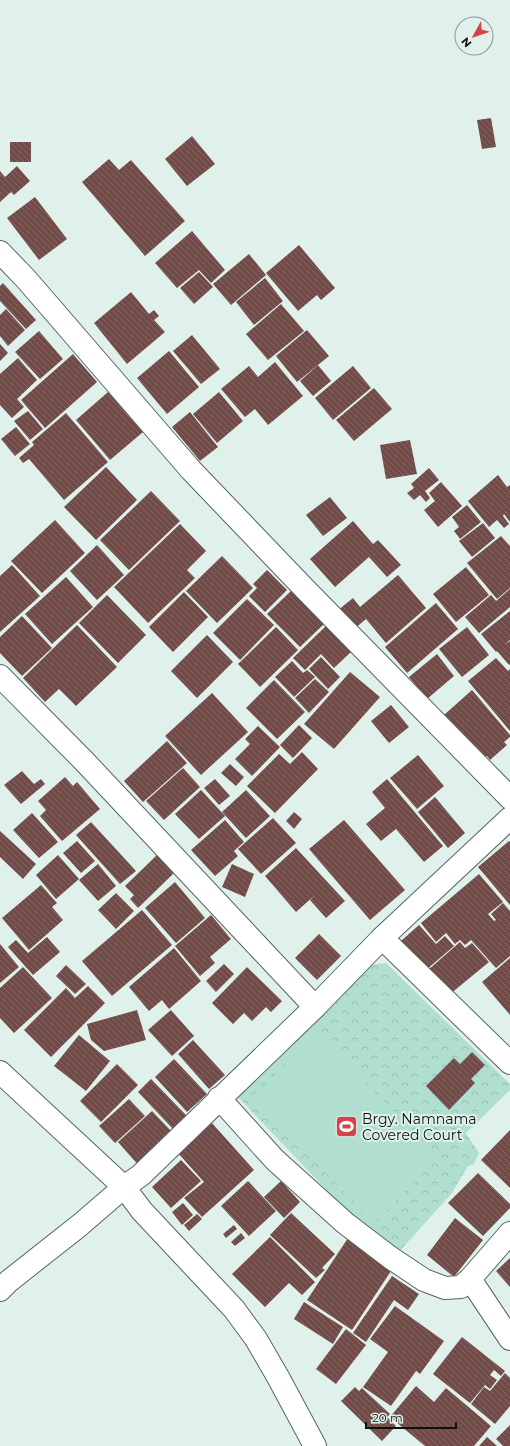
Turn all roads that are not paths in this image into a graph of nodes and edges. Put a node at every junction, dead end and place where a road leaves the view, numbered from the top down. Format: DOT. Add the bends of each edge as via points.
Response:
graph roads {
  1 [pos="0,252"];
  2 [pos="0,676"];
  3 [pos="510,798"];
  4 [pos="510,818"];
  5 [pos="382,938"];
  6 [pos="314,1007"];
  7 [pos="510,1063"];
  8 [pos="0,1072"];
  9 [pos="219,1098"];
  10 [pos="124,1187"];
  11 [pos="510,1233"];
  12 [pos="470,1279"];
  13 [pos="0,1290"];
  14 [pos="510,1339"];
  15 [pos="315,1446"];
  1 -- 3 [label="street" via="191,470"];
  2 -- 6 [label="street" via="85,762"];
  4 -- 5 [label="street"];
  5 -- 6 [label="street"];
  5 -- 7 [label="street"];
  6 -- 9 [label="street"];
  8 -- 10 [label="street"];
  9 -- 10 [label="street" via="141,1175"];
  9 -- 12 [label="street" via="275,1160 344,1223 391,1258 424,1280 445,1288 461,1287"];
  10 -- 13 [label="street"];
  10 -- 15 [label="street" via="142,1211 238,1315 256,1339"];
  11 -- 12 [label="street"];
  12 -- 14 [label="street"];
}
